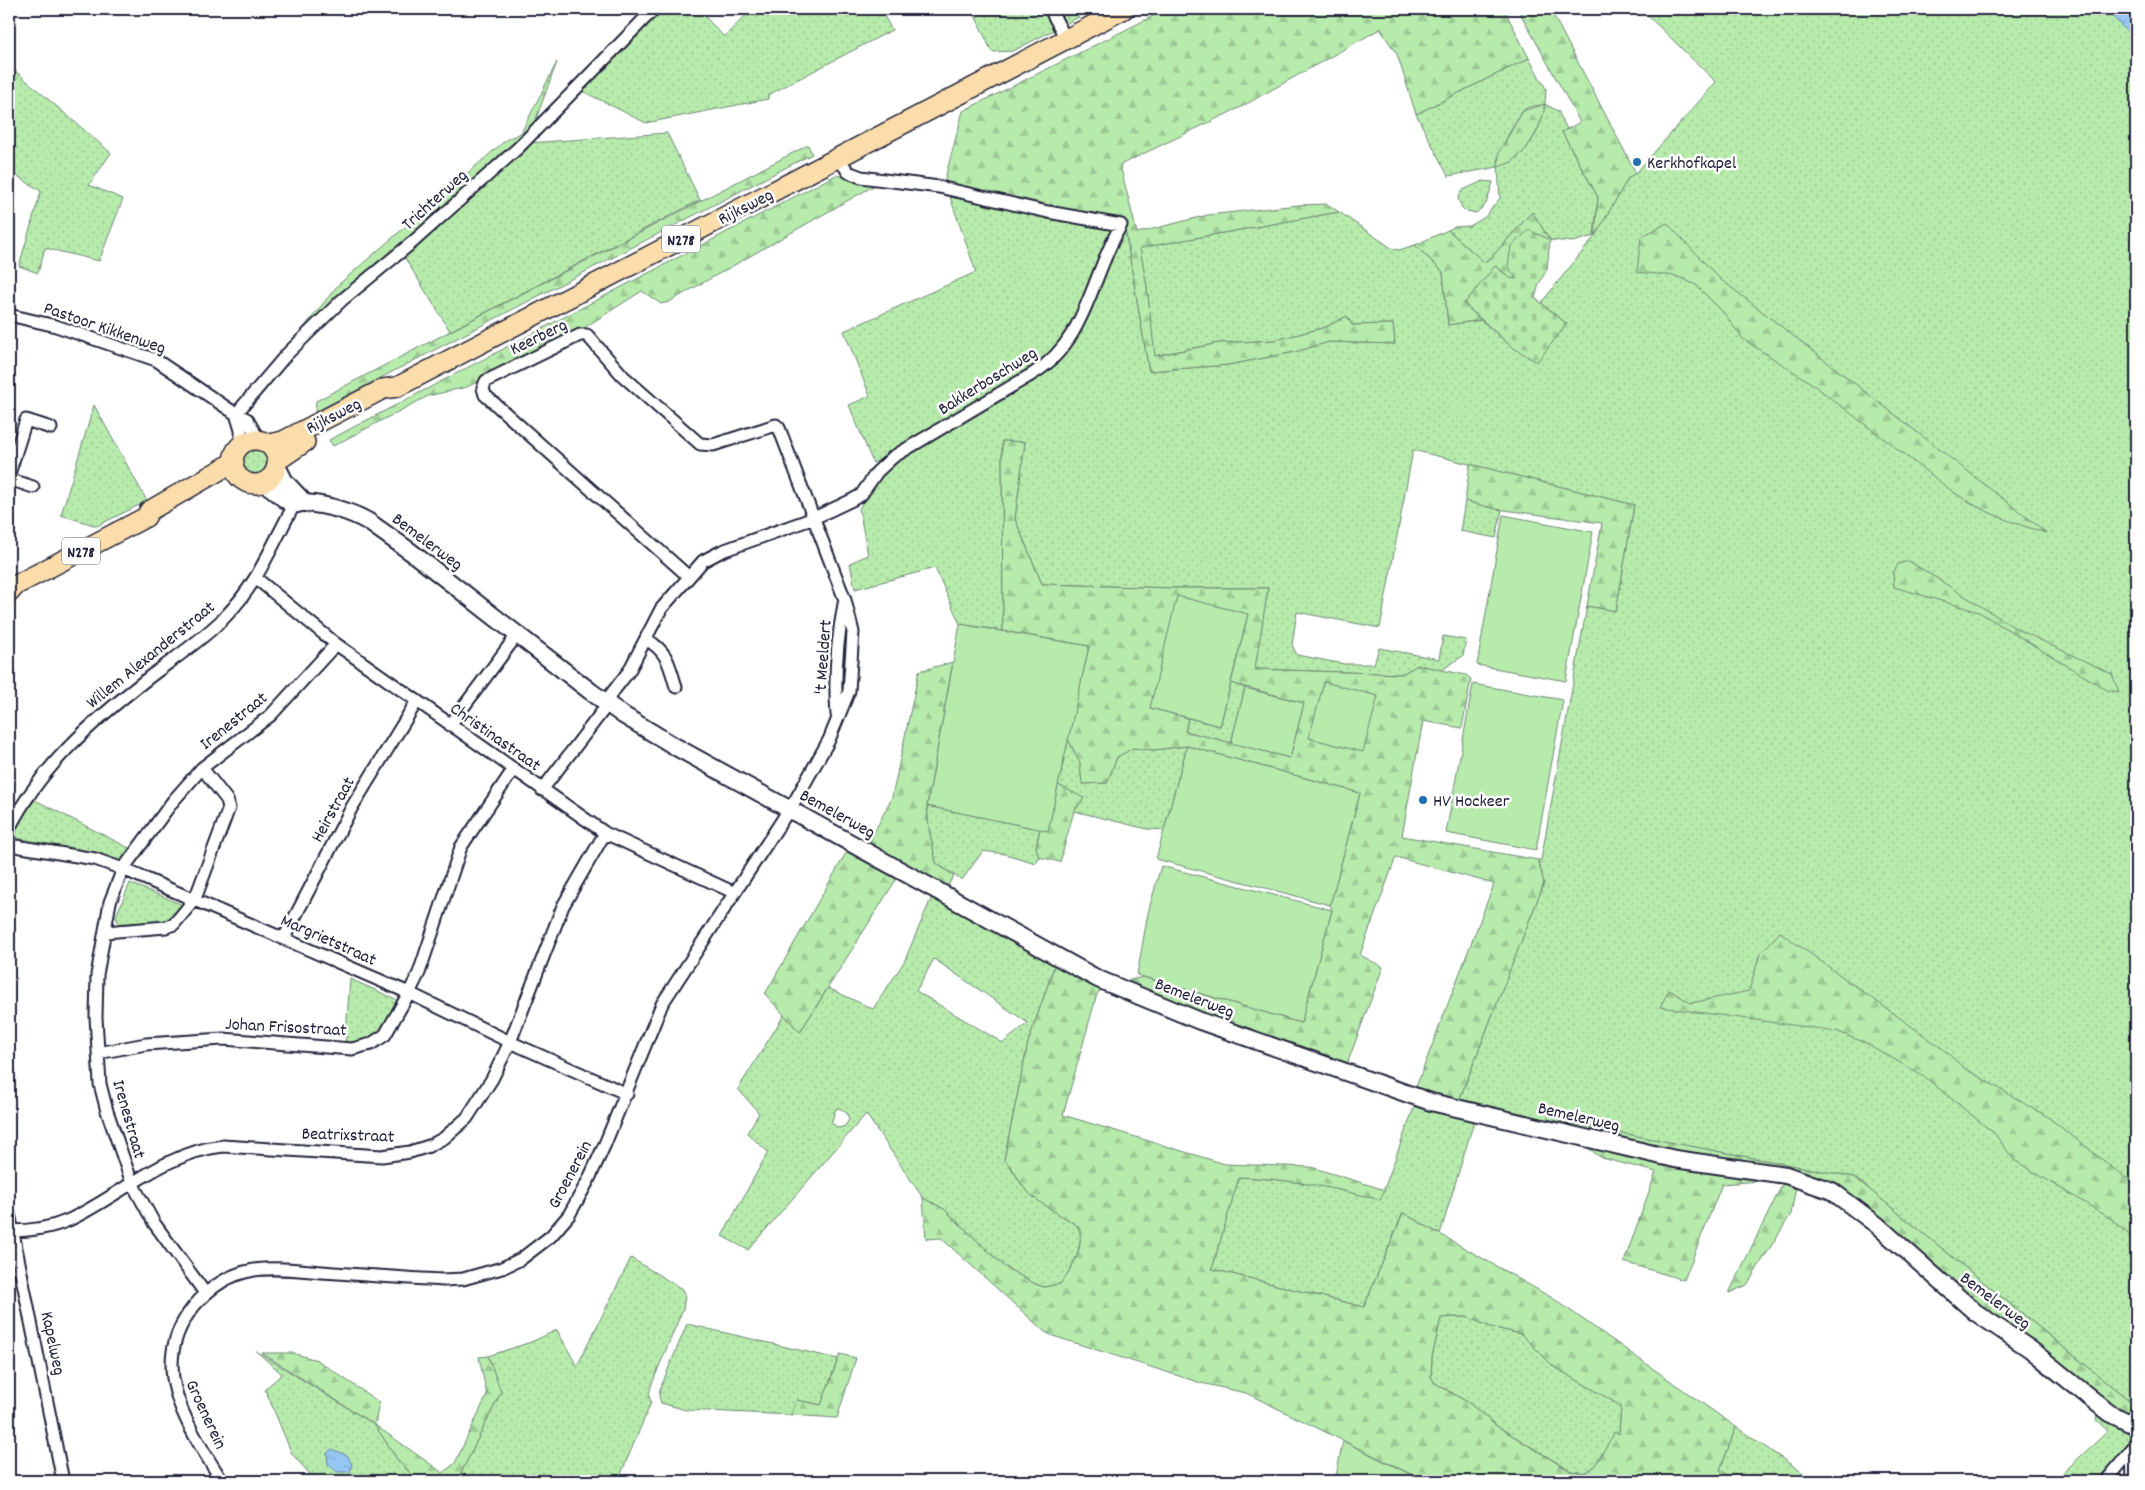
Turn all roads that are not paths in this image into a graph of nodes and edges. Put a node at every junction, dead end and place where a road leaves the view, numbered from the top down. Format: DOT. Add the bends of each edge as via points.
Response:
graph roads {
  1 [pos="654,9"];
  2 [pos="1050,9"];
  3 [pos="1124,9"];
  4 [pos="1066,40"];
  5 [pos="839,158"];
  6 [pos="9,315"];
  7 [pos="236,414"];
  8 [pos="51,428"];
  9 [pos="13,443"];
  10 [pos="259,453"];
  11 [pos="9,474"];
  12 [pos="9,479"];
  13 [pos="242,479"];
  14 [pos="262,483"];
  15 [pos="33,487"];
  16 [pos="299,501"];
  17 [pos="146,517"];
  18 [pos="814,518"];
  19 [pos="688,576"];
  20 [pos="257,578"];
  21 [pos="11,588"];
  22 [pos="518,635"];
  23 [pos="646,639"];
  24 [pos="336,644"];
  25 [pos="676,687"];
  26 [pos="417,701"];
  27 [pos="606,703"];
  28 [pos="450,725"];
  29 [pos="202,768"];
  30 [pos="513,770"];
  31 [pos="542,790"];
  32 [pos="790,809"];
  33 [pos="9,829"];
  34 [pos="605,833"];
  35 [pos="9,845"];
  36 [pos="123,869"];
  37 [pos="734,892"];
  38 [pos="195,900"];
  39 [pos="104,932"];
  40 [pos="284,938"];
  41 [pos="409,993"];
  42 [pos="510,1042"];
  43 [pos="98,1053"];
  44 [pos="626,1094"];
  45 [pos="132,1183"];
  46 [pos="9,1213"];
  47 [pos="10,1232"];
  48 [pos="205,1293"];
  49 [pos="2136,1426"];
  50 [pos="2134,1448"];
  51 [pos="2110,1477"];
  52 [pos="63,1481"];
  53 [pos="222,1481"];
  54 [pos="2133,1481"];
  1 -- 7 [label="street, Trichterweg" via="518,148 342,300 286,355"];
  2 -- 4 [label="street"];
  3 -- 4 [label="main road, Rijksweg / N278"];
  4 -- 5 [label="main road, Rijksweg / N278"];
  5 -- 10 [label="main road, Rijksweg / N278" via="397,387 383,389"];
  5 -- 18 [label="street, Bakkerboschweg" via="848,172 861,178 939,187 1121,226 1078,325 1056,357 893,457 877,472 861,495"];
  6 -- 7 [label="street, Pastoor Kikkenweg" via="56,326 156,360"];
  7 -- 10 [label="street" via="241,430"];
  7 -- 10 [label="street, Pastoor Kikkenweg" via="246,418"];
  8 -- 9 [label="street" via="26,420"];
  9 -- 11 [label="street"];
  10 -- 13 [label="main road" via="236,472"];
  10 -- 14 [label="main road, N278" via="272,477"];
  10 -- 16 [label="street"];
  10 -- 17 [label="main road, Rijksweg / N278" via="149,511"];
  12 -- 15 [label="street"];
  13 -- 14 [label="main road, N278" via="253,484"];
  13 -- 17 [label="main road, Rijksweg / N278" via="228,482 152,518"];
  14 -- 16 [label="street, Bemelerweg" via="273,487 288,502"];
  16 -- 20 [label="street, Willem Alexanderstraat"];
  16 -- 22 [label="street, Bemelerweg" via="345,511 369,522"];
  17 -- 21 [label="main road, Rijksweg / N278"];
  18 -- 19 [label="street, Bakkerboschweg" via="712,555"];
  18 -- 19 [label="street, Keerberg" via="776,425 713,445 700,444 623,376 587,335 580,335 486,381 485,395"];
  18 -- 32 [label="street, 't Meeldert" via="845,600 839,630 835,690 837,717 829,740"];
  19 -- 23 [label="street, Bakkerboschweg" via="661,609"];
  20 -- 24 [label="street, Christinastraat"];
  20 -- 33 [label="street, Willem Alexanderstraat" via="225,617 204,636 108,709 73,742 45,775"];
  22 -- 27 [label="street, Bemelerweg"];
  22 -- 28 [label="street"];
  23 -- 25 [label="street" via="666,656"];
  23 -- 27 [label="street, Bakkerboschweg"];
  24 -- 26 [label="street, Christinastraat"];
  24 -- 29 [label="street, Irenestraat" via="271,715"];
  26 -- 28 [label="street, Christinastraat"];
  26 -- 40 [label="street, Heirstraat" via="352,807"];
  27 -- 31 [label="street"];
  27 -- 32 [label="street, Bemelerweg" via="664,740"];
  28 -- 30 [label="street, Christinastraat"];
  29 -- 36 [label="street, Irenestraat" via="173,801"];
  29 -- 38 [label="street" via="227,800 229,808"];
  30 -- 31 [label="street, Christinastraat"];
  30 -- 41 [label="street, Johan Frisostraat" via="461,847 419,973"];
  31 -- 34 [label="street, Christinastraat"];
  32 -- 37 [label="street, Groenerein"];
  32 -- 49 [label="street, Bemelerweg" via="1098,979 1200,1021 1431,1102 1650,1153 1786,1175 1823,1187 1877,1224 1974,1312 2036,1354 2109,1413"];
  34 -- 37 [label="street, Christinastraat"];
  34 -- 42 [label="street, Beatrixstraat" via="563,906"];
  35 -- 36 [label="street, Margrietstraat" via="95,859"];
  36 -- 38 [label="street, Margrietstraat"];
  36 -- 39 [label="street, Irenestraat" via="110,902"];
  37 -- 44 [label="street, Groenerein" via="662,1004"];
  38 -- 39 [label="street" via="174,924 166,927"];
  38 -- 40 [label="street, Margrietstraat"];
  39 -- 43 [label="street, Irenestraat" via="97,975"];
  40 -- 41 [label="street, Margrietstraat"];
  41 -- 42 [label="street, Margrietstraat"];
  41 -- 43 [label="street, Johan Frisostraat" via="385,1035 371,1044 352,1048 223,1039 146,1044"];
  42 -- 44 [label="street, Margrietstraat"];
  42 -- 45 [label="street, Beatrixstraat" via="492,1079 467,1118 429,1146 382,1156 223,1146 170,1161"];
  43 -- 45 [label="street, Irenestraat" via="100,1084 107,1112"];
  44 -- 48 [label="street, Groenerein" via="588,1181 569,1215 538,1247 502,1268 443,1280 255,1270 224,1279"];
  45 -- 47 [label="street, Beatrixstraat" via="68,1221"];
  45 -- 48 [label="street, Irenestraat" via="154,1223"];
  46 -- 47 [label="street, Kapelweg"];
  47 -- 52 [label="street, Kapelweg"];
  48 -- 53 [label="street, Groenerein" via="177,1331 171,1355 172,1382 180,1404"];
  50 -- 51 [label="street"];
  50 -- 54 [label="street"];
}
